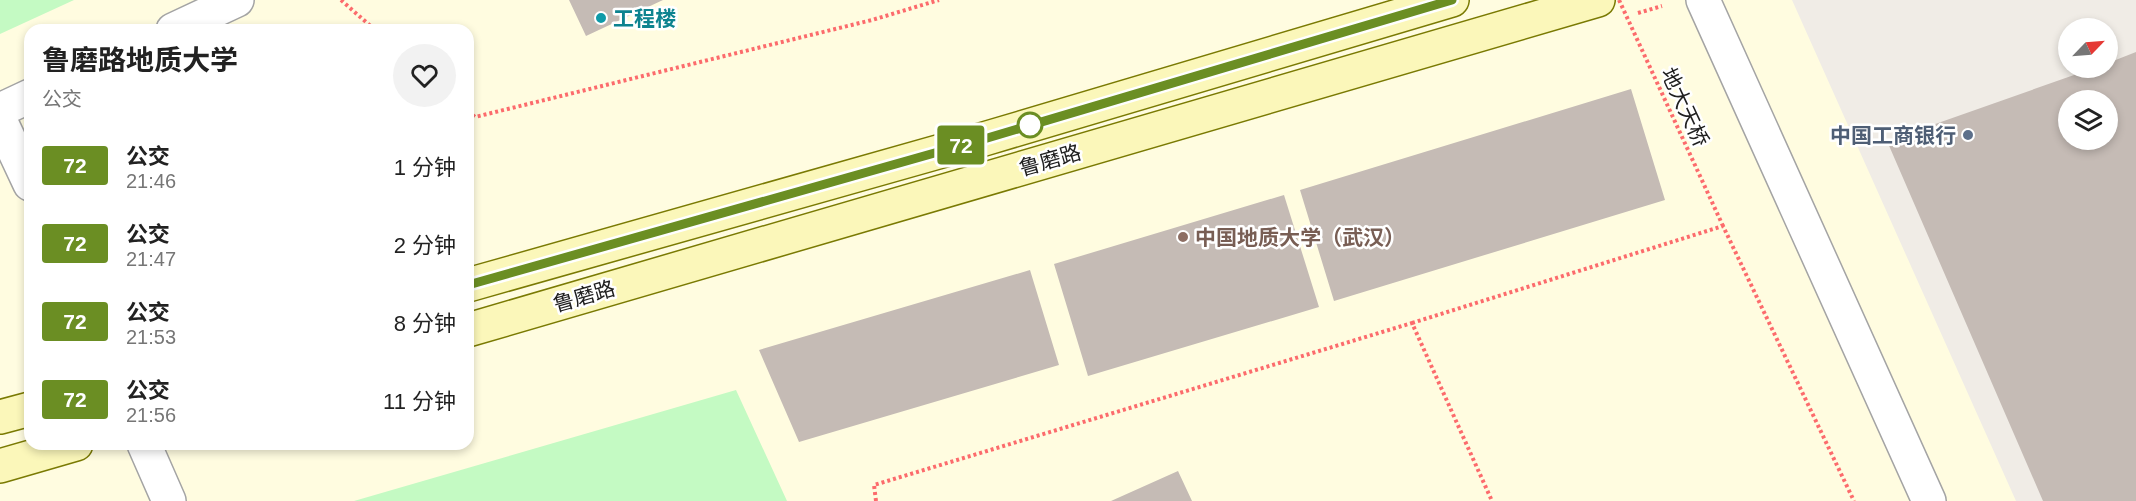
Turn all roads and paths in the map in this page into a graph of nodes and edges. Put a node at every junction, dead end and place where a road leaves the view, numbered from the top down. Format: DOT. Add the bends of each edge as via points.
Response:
graph roads {
  1 [pos="237,0"];
  2 [pos="340,0"];
  3 [pos="939,0"];
  4 [pos="1452,0"];
  5 [pos="1598,0"];
  6 [pos="1619,0"];
  7 [pos="1703,0"];
  8 [pos="186,24"];
  9 [pos="368,24"];
  10 [pos="24,99"];
  11 [pos="0,110"];
  12 [pos="474,116"];
  13 [pos="0,120"];
  14 [pos="24,171"];
  15 [pos="1723,226"];
  16 [pos="474,283"];
  17 [pos="1412,323"];
  18 [pos="474,328"];
  19 [pos="24,411"];
  20 [pos="0,417"];
  21 [pos="55,450"];
  22 [pos="147,450"];
  23 [pos="0,466"];
  24 [pos="170,501"];
  25 [pos="876,501"];
  26 [pos="1492,501"];
  27 [pos="1854,501"];
  28 [pos="1929,501"];
  1 -- 8 [label="street"];
  2 -- 9 [label="path"];
  3 -- 12 [label="path" via="861,23"];
  4 -- 16 [label="main road, 鲁磨路" via="995,136"];
  5 -- 18 [label="main road, 鲁磨路"];
  6 -- 15 [label="path, 地大天桥, bridge"];
  7 -- 28 [label="street"];
  10 -- 11 [label="street"];
  13 -- 14 [label="street"];
  15 -- 17 [label="path"];
  15 -- 27 [label="path, 地大天桥"];
  17 -- 25 [label="path" via="874,485"];
  17 -- 26 [label="path"];
  19 -- 20 [label="main road"];
  21 -- 23 [label="main road"];
  22 -- 24 [label="street"];
}
